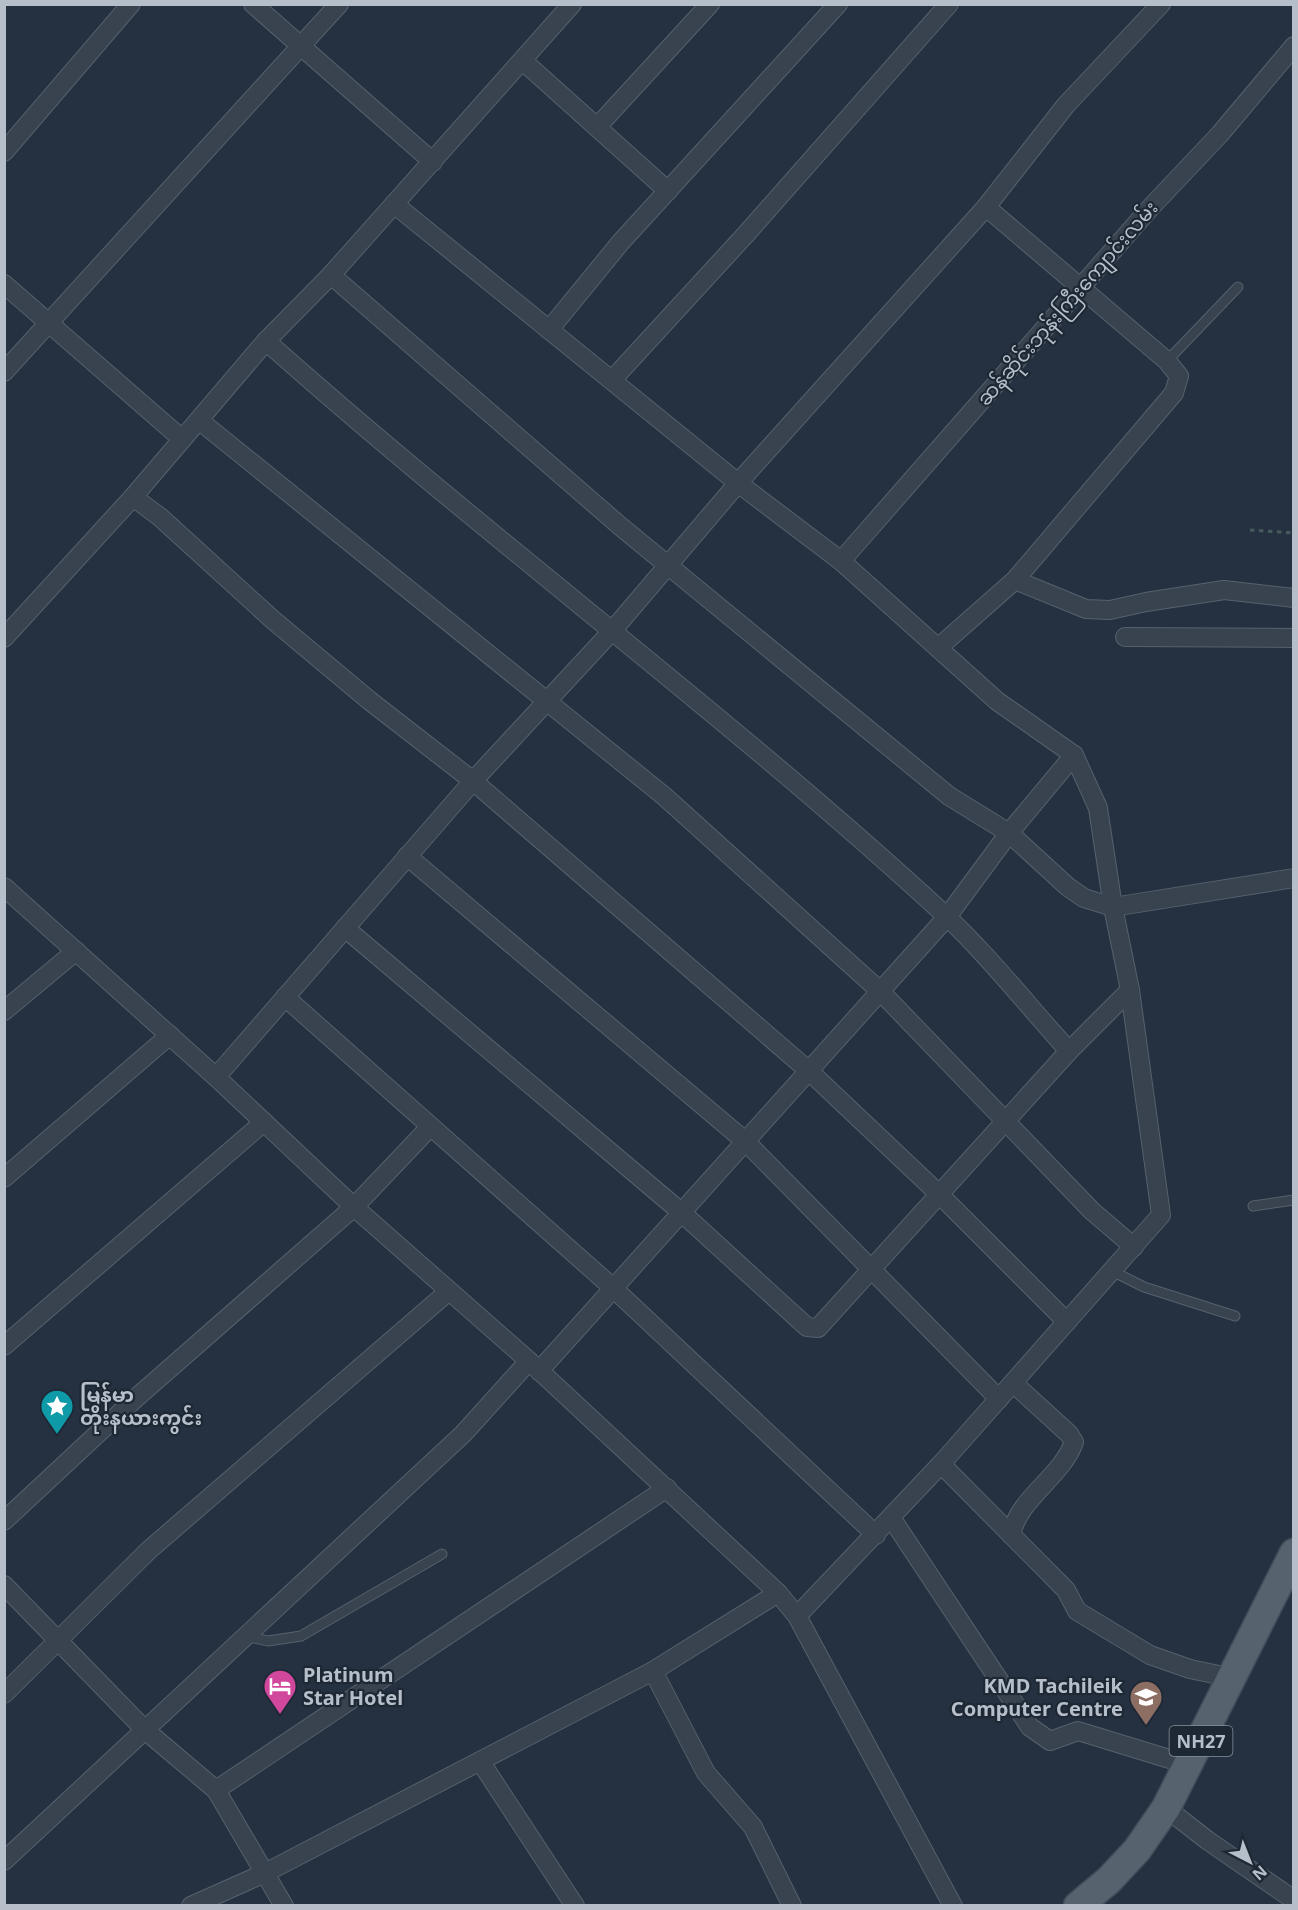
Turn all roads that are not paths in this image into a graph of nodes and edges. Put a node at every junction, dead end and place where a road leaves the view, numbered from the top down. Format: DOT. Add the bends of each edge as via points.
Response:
graph roads {
  1 [pos="131,4"];
  2 [pos="253,4"];
  3 [pos="339,4"];
  4 [pos="572,4"];
  5 [pos="710,4"];
  6 [pos="838,4"];
  7 [pos="949,4"];
  8 [pos="1161,4"];
  9 [pos="1293,46"];
  10 [pos="300,48"];
  11 [pos="523,61"];
  12 [pos="597,127"];
  13 [pos="4,152"];
  14 [pos="433,162"];
  15 [pos="668,191"];
  16 [pos="394,204"];
  17 [pos="986,207"];
  18 [pos="331,275"];
  19 [pos="4,284"];
  20 [pos="1238,287"];
  21 [pos="1079,288"];
  22 [pos="48,322"];
  23 [pos="549,330"];
  24 [pos="266,341"];
  25 [pos="1167,361"];
  26 [pos="4,372"];
  27 [pos="612,380"];
  28 [pos="200,421"];
  29 [pos="182,439"];
  30 [pos="738,483"];
  31 [pos="133,497"];
  32 [pos="841,561"];
  33 [pos="667,565"];
  34 [pos="1015,580"];
  35 [pos="1293,598"];
  36 [pos="612,631"];
  37 [pos="1125,637"];
  38 [pos="4,638"];
  39 [pos="1293,638"];
  40 [pos="939,647"];
  41 [pos="547,701"];
  42 [pos="1074,755"];
  43 [pos="473,781"];
  44 [pos="1009,833"];
  45 [pos="408,856"];
  46 [pos="1293,878"];
  47 [pos="4,887"];
  48 [pos="1113,906"];
  49 [pos="947,917"];
  50 [pos="345,928"];
  51 [pos="76,951"];
  52 [pos="1130,990"];
  53 [pos="880,991"];
  54 [pos="285,997"];
  55 [pos="4,1011"];
  56 [pos="170,1035"];
  57 [pos="1069,1051"];
  58 [pos="809,1071"];
  59 [pos="216,1077"];
  60 [pos="264,1122"];
  61 [pos="1005,1122"];
  62 [pos="430,1127"];
  63 [pos="745,1141"];
  64 [pos="4,1178"];
  65 [pos="940,1195"];
  66 [pos="1293,1200"];
  67 [pos="1253,1206"];
  68 [pos="354,1207"];
  69 [pos="681,1212"];
  70 [pos="1134,1246"];
  71 [pos="873,1269"];
  72 [pos="1112,1271"];
  73 [pos="612,1287"];
  74 [pos="449,1291"];
  75 [pos="1235,1316"];
  76 [pos="1067,1322"];
  77 [pos="4,1346"];
  78 [pos="534,1366"];
  79 [pos="1013,1383"];
  80 [pos="999,1399"];
  81 [pos="941,1464"];
  82 [pos="666,1488"];
  83 [pos="892,1519"];
  84 [pos="4,1521"];
  85 [pos="876,1535"];
  86 [pos="1011,1535"];
  87 [pos="1293,1553"];
  88 [pos="442,1554"];
  89 [pos="4,1585"];
  90 [pos="778,1593"];
  91 [pos="797,1616"];
  92 [pos="246,1636"];
  93 [pos="59,1640"];
  94 [pos="653,1671"];
  95 [pos="1233,1678"];
  96 [pos="4,1694"];
  97 [pos="145,1730"];
  98 [pos="480,1761"];
  99 [pos="1189,1765"];
  100 [pos="216,1790"];
  101 [pos="1166,1808"];
  102 [pos="4,1861"];
  103 [pos="265,1874"];
  104 [pos="1293,1900"];
  105 [pos="191,1905"];
  106 [pos="284,1905"];
  107 [pos="575,1905"];
  108 [pos="792,1905"];
  109 [pos="953,1905"];
  110 [pos="1078,1905"];
  1 -- 13 [label="street"];
  2 -- 10 [label="street"];
  3 -- 10 [label="street"];
  4 -- 11 [label="street"];
  5 -- 12 [label="street"];
  6 -- 15 [label="street"];
  7 -- 27 [label="street"];
  8 -- 17 [label="street" via="1066,105"];
  9 -- 21 [label="street, ဆန်ဆိုင်းဘုန်းကြီးကျောင်းလမ်း" via="1220,134"];
  10 -- 14 [label="street"];
  10 -- 22 [label="street"];
  11 -- 12 [label="street"];
  11 -- 14 [label="street"];
  12 -- 15 [label="street"];
  14 -- 16 [label="street"];
  15 -- 23 [label="street"];
  16 -- 18 [label="street"];
  16 -- 23 [label="street"];
  17 -- 21 [label="street"];
  17 -- 30 [label="street"];
  18 -- 24 [label="street"];
  18 -- 33 [label="street"];
  19 -- 22 [label="street"];
  20 -- 25 [label="lane"];
  21 -- 25 [label="street"];
  21 -- 32 [label="street, ဆန်ဆိုင်းဘုန်းကြီးကျောင်းလမ်း"];
  22 -- 26 [label="street"];
  22 -- 29 [label="street"];
  23 -- 27 [label="street"];
  24 -- 28 [label="street"];
  24 -- 36 [label="street" via="458,506"];
  25 -- 34 [label="street" via="1179,376 1174,393"];
  27 -- 30 [label="street"];
  28 -- 29 [label="street"];
  28 -- 41 [label="street"];
  29 -- 31 [label="street"];
  30 -- 32 [label="street"];
  30 -- 33 [label="street"];
  31 -- 38 [label="street"];
  31 -- 43 [label="street" via="370,702"];
  32 -- 40 [label="street"];
  33 -- 36 [label="street"];
  33 -- 44 [label="street" via="949,796"];
  34 -- 35 [label="street" via="1086,609 1110,610 1224,590"];
  34 -- 40 [label="street"];
  36 -- 41 [label="street"];
  36 -- 49 [label="street"];
  37 -- 39 [label="street"];
  40 -- 42 [label="street" via="998,701"];
  41 -- 43 [label="street"];
  41 -- 53 [label="street" via="664,796"];
  42 -- 44 [label="street"];
  42 -- 48 [label="street" via="1098,808"];
  43 -- 45 [label="street"];
  43 -- 58 [label="street"];
  44 -- 48 [label="street" via="1068,887 1084,898"];
  44 -- 49 [label="street"];
  45 -- 50 [label="street"];
  45 -- 63 [label="street"];
  46 -- 48 [label="street"];
  47 -- 51 [label="street"];
  48 -- 52 [label="street"];
  49 -- 53 [label="street"];
  49 -- 57 [label="street"];
  50 -- 54 [label="street"];
  50 -- 69 [label="street"];
  51 -- 55 [label="street"];
  51 -- 56 [label="street"];
  52 -- 57 [label="street"];
  52 -- 70 [label="street" via="1161,1215"];
  53 -- 58 [label="street"];
  53 -- 61 [label="street"];
  54 -- 59 [label="street"];
  54 -- 62 [label="street"];
  56 -- 59 [label="street"];
  56 -- 64 [label="street"];
  57 -- 61 [label="street"];
  58 -- 63 [label="street"];
  58 -- 65 [label="street"];
  59 -- 60 [label="street"];
  60 -- 68 [label="street"];
  60 -- 77 [label="street"];
  61 -- 65 [label="street"];
  61 -- 70 [label="street" via="1092,1211"];
  62 -- 68 [label="street"];
  62 -- 73 [label="street"];
  63 -- 69 [label="street"];
  63 -- 71 [label="street"];
  65 -- 71 [label="street"];
  65 -- 76 [label="street"];
  66 -- 67 [label="lane"];
  68 -- 74 [label="street"];
  68 -- 84 [label="street" via="136,1398"];
  69 -- 71 [label="street" via="812,1329 818,1328"];
  69 -- 73 [label="street"];
  70 -- 72 [label="street"];
  71 -- 80 [label="street"];
  72 -- 75 [label="lane" via="1144,1287"];
  72 -- 76 [label="street"];
  73 -- 78 [label="street"];
  73 -- 85 [label="street"];
  74 -- 78 [label="street"];
  74 -- 93 [label="street" via="149,1550"];
  76 -- 79 [label="street"];
  78 -- 82 [label="street"];
  78 -- 92 [label="street"];
  79 -- 80 [label="street"];
  79 -- 86 [label="street" via="1074,1442 1069,1456 1017,1515"];
  80 -- 81 [label="street"];
  81 -- 83 [label="street"];
  81 -- 86 [label="street"];
  82 -- 90 [label="street"];
  82 -- 100 [label="street"];
  83 -- 85 [label="street"];
  83 -- 99 [label="street" via="1030,1727 1050,1741 1078,1731"];
  85 -- 91 [label="street"];
  86 -- 95 [label="street" via="1066,1590 1077,1611 1095,1623 1150,1655"];
  87 -- 95 [label="main road, NH27"];
  88 -- 92 [label="lane" via="301,1636 268,1641"];
  89 -- 93 [label="street"];
  90 -- 91 [label="street"];
  90 -- 94 [label="street"];
  91 -- 109 [label="street"];
  92 -- 97 [label="street"];
  93 -- 96 [label="street"];
  93 -- 97 [label="street"];
  94 -- 98 [label="street"];
  94 -- 108 [label="street" via="706,1773 753,1827"];
  95 -- 99 [label="main road, NH27"];
  97 -- 100 [label="street"];
  97 -- 102 [label="street"];
  98 -- 103 [label="street"];
  98 -- 107 [label="street"];
  99 -- 101 [label="main road, NH27"];
  100 -- 103 [label="street"];
  101 -- 104 [label="street"];
  101 -- 110 [label="main road, NH27" via="1137,1850"];
  103 -- 105 [label="street"];
  103 -- 106 [label="street"];
}
